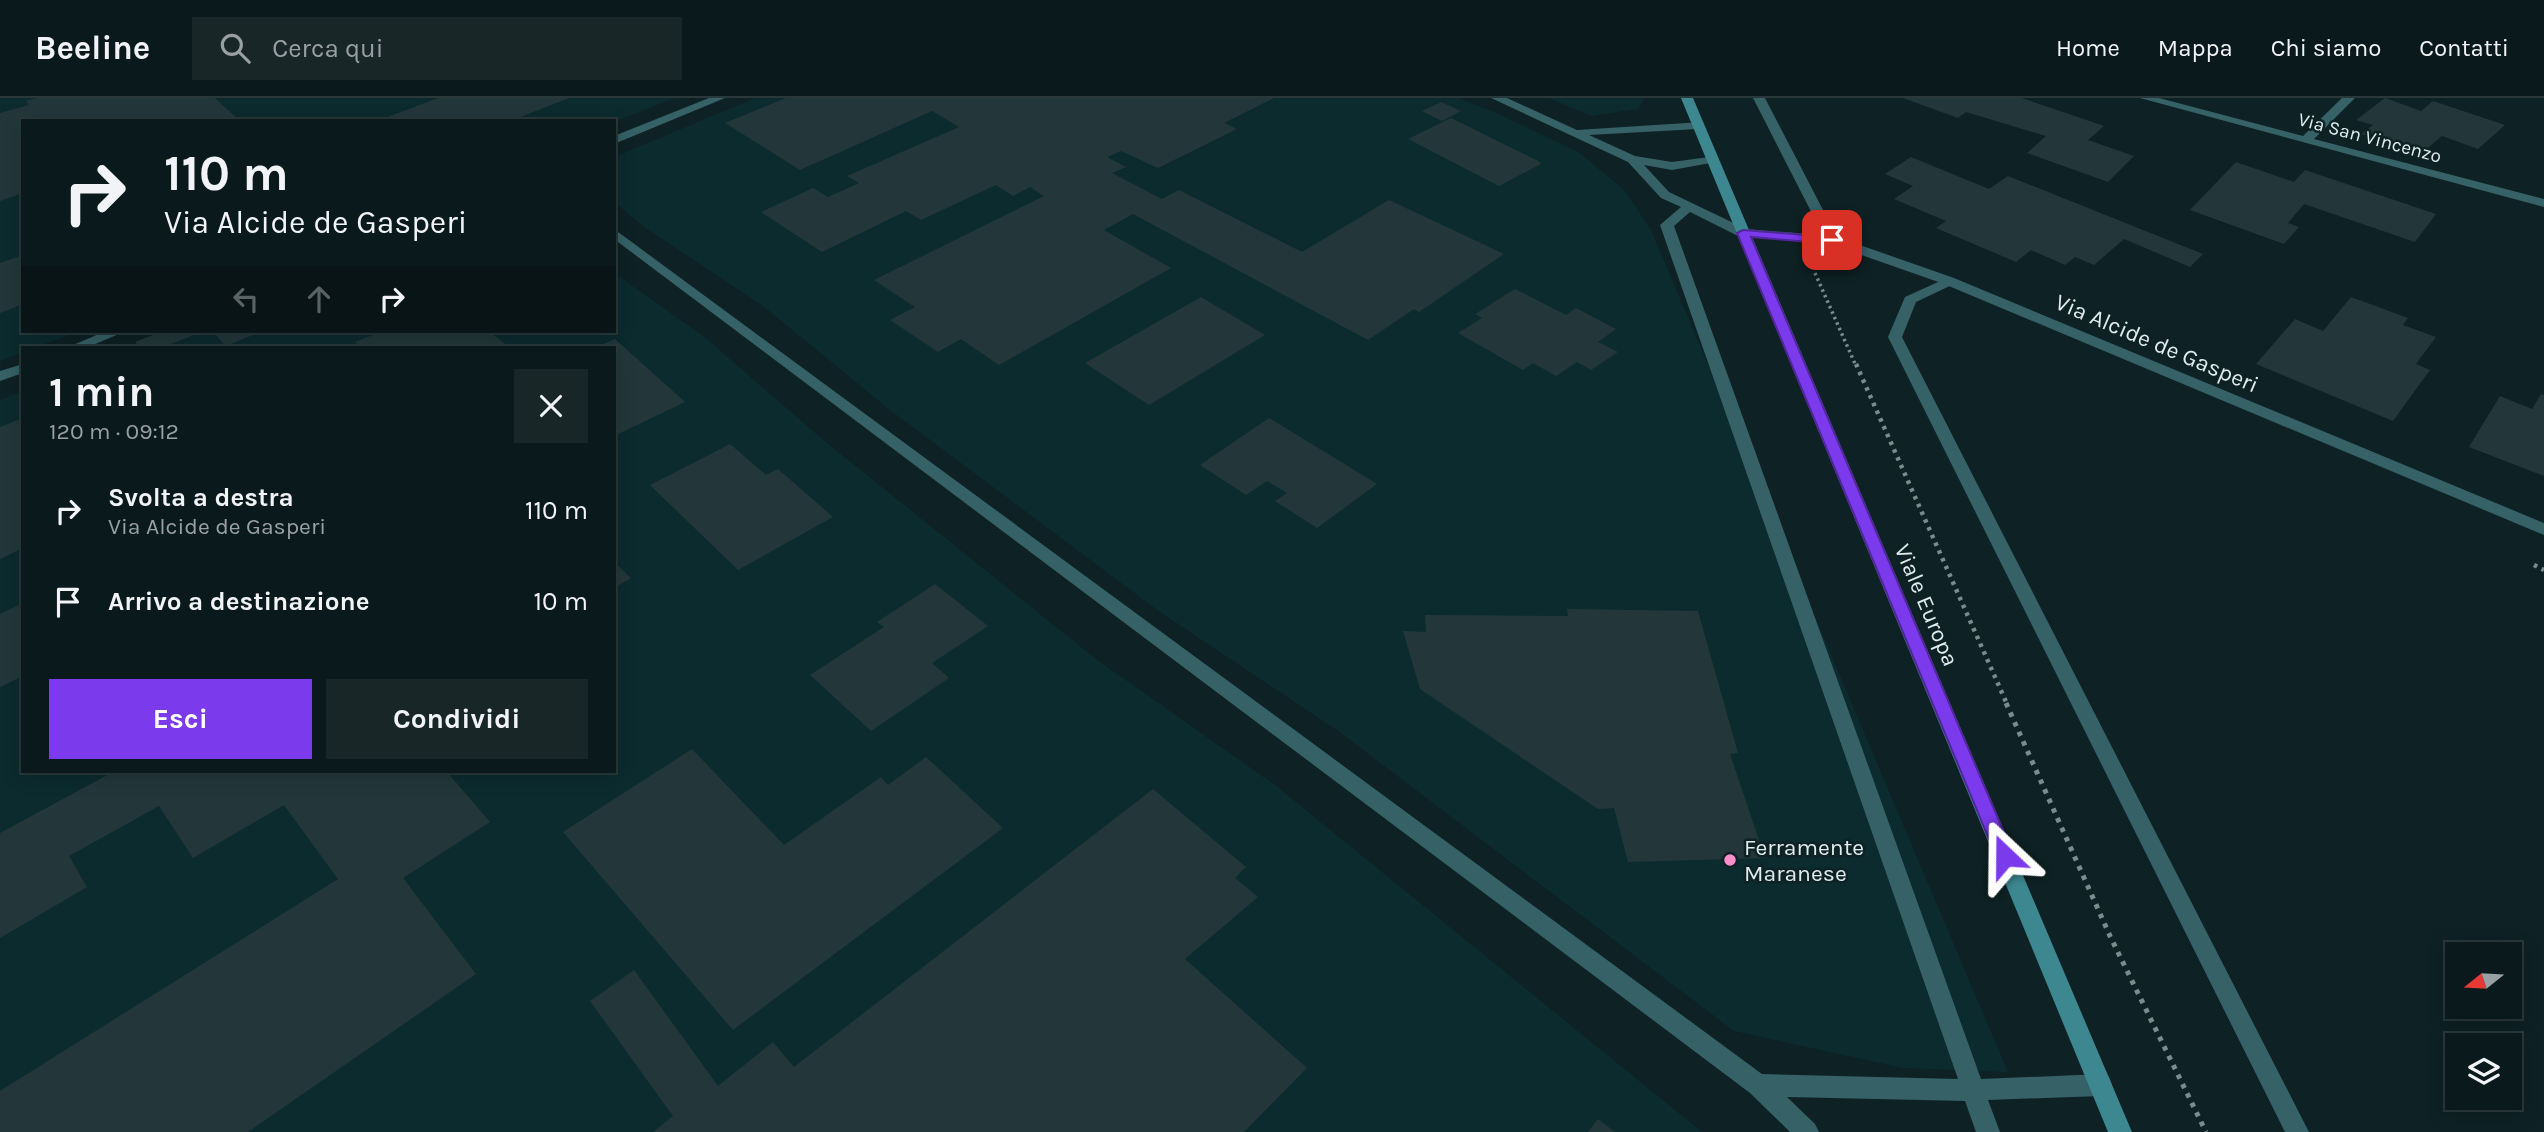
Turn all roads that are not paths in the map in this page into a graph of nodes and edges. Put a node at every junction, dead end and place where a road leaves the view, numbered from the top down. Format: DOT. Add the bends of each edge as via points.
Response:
graph roads {
  1 [pos="719,98"];
  2 [pos="1497,98"];
  3 [pos="1687,98"];
  4 [pos="1759,98"];
  5 [pos="2146,98"];
  6 [pos="2350,98"];
  7 [pos="1698,125"];
  8 [pos="1578,133"];
  9 [pos="616,139"];
  10 [pos="2306,140"];
  11 [pos="1632,159"];
  12 [pos="1712,159"];
  13 [pos="2544,203"];
  14 [pos="1689,207"];
  15 [pos="1743,233"];
  16 [pos="616,234"];
  17 [pos="1832,240"];
  18 [pos="1949,281"];
  19 [pos="114,333"];
  20 [pos="78,346"];
  21 [pos="21,369"];
  22 [pos="0,376"];
  23 [pos="2544,529"];
  24 [pos="1758,1085"];
  25 [pos="2101,1085"];
  26 [pos="1975,1090"];
  27 [pos="1807,1132"];
  28 [pos="1988,1132"];
  29 [pos="2120,1132"];
  30 [pos="2297,1132"];
  1 -- 9 [label="street"];
  2 -- 8 [label="street"];
  3 -- 7 [label="main road, Viale Europa"];
  4 -- 17 [label="street"];
  5 -- 10 [label="street, Via San Vincenzo"];
  6 -- 10 [label="street"];
  7 -- 8 [label="street"];
  7 -- 12 [label="main road, Viale Europa"];
  8 -- 11 [label="street"];
  10 -- 13 [label="street, Via San Vincenzo"];
  11 -- 12 [label="street" via="1672,166"];
  11 -- 14 [label="street, Via Alcide de Gasperi" via="1665,195"];
  12 -- 15 [label="main road, Viale Europa"];
  14 -- 15 [label="street, Via Alcide de Gasperi"];
  14 -- 26 [label="street" via="1667,225"];
  15 -- 17 [label="street, Via Alcide de Gasperi"];
  15 -- 25 [label="main road, Viale Europa"];
  16 -- 24 [label="street"];
  17 -- 18 [label="street, Via Alcide de Gasperi"];
  18 -- 23 [label="street, Via Alcide de Gasperi"];
  18 -- 30 [label="street" via="1910,300 1895,337"];
  19 -- 20 [label="street"];
  21 -- 22 [label="street"];
  24 -- 26 [label="street"];
  24 -- 27 [label="street"];
  25 -- 26 [label="street"];
  25 -- 29 [label="main road, Viale Europa"];
  26 -- 28 [label="street"];
}
